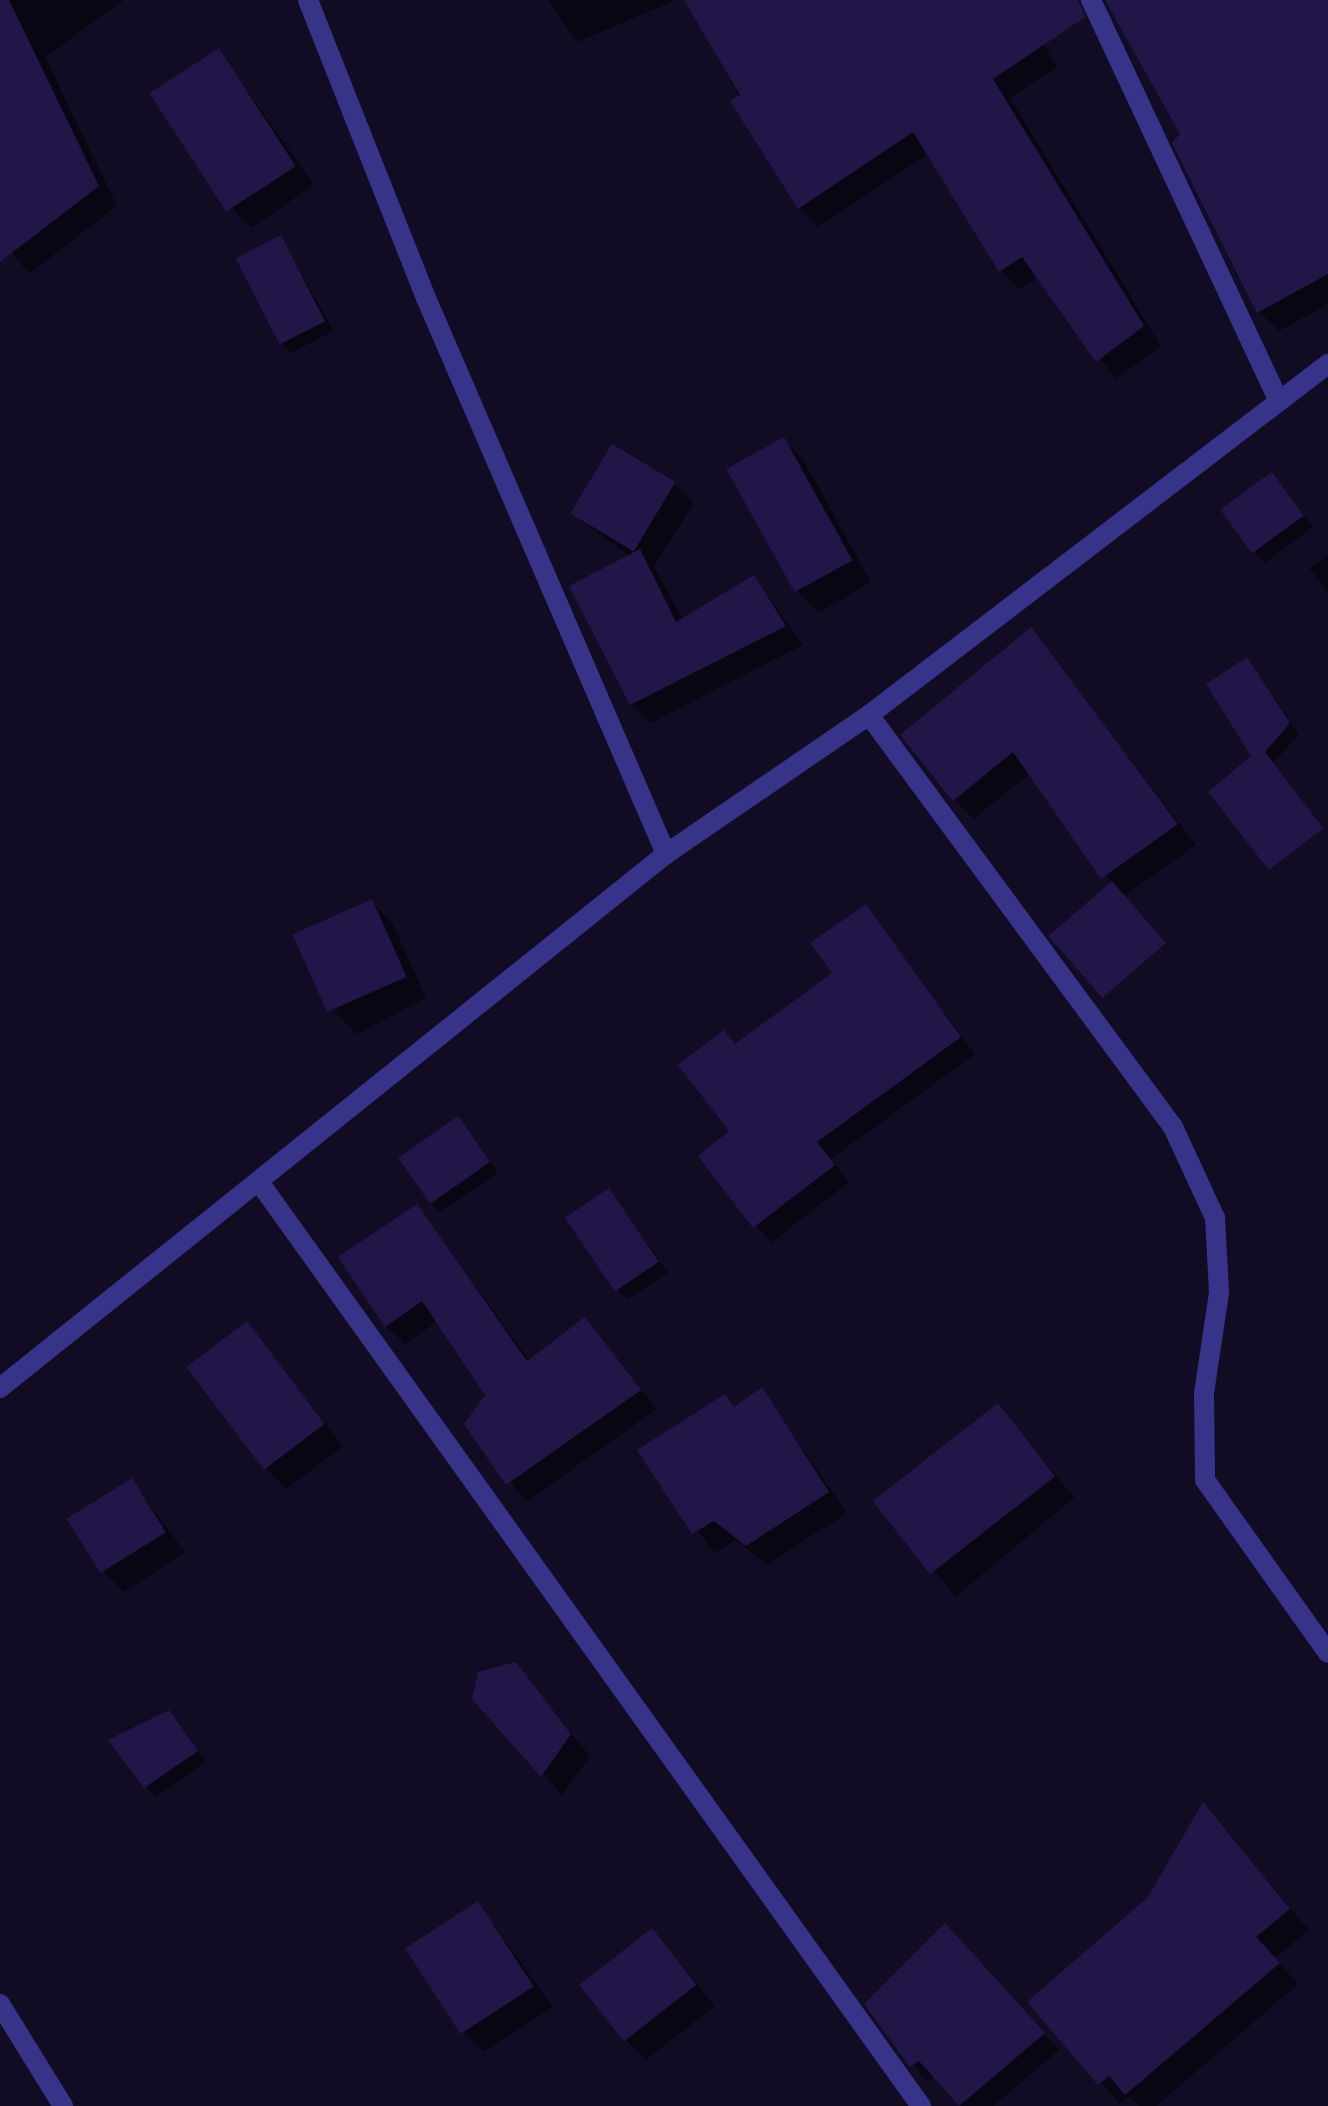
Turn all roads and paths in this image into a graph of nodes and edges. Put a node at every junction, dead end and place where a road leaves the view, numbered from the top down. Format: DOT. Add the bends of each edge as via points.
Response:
graph roads {
  1 [pos="308,0"];
  2 [pos="1091,0"];
  3 [pos="1328,364"];
  4 [pos="1279,401"];
  5 [pos="869,715"];
  6 [pos="666,854"];
  7 [pos="262,1186"];
  8 [pos="0,1388"];
  9 [pos="1328,1653"];
  10 [pos="0,2004"];
  11 [pos="63,2106"];
  12 [pos="921,2106"];
  1 -- 6 [label="street" via="426,298"];
  2 -- 4 [label="street"];
  3 -- 4 [label="street"];
  4 -- 5 [label="street"];
  5 -- 6 [label="street"];
  5 -- 9 [label="street" via="1173,1127 1215,1218 1219,1293 1204,1393 1205,1480"];
  6 -- 7 [label="street"];
  7 -- 8 [label="street"];
  7 -- 12 [label="street"];
  10 -- 11 [label="street"];
}
